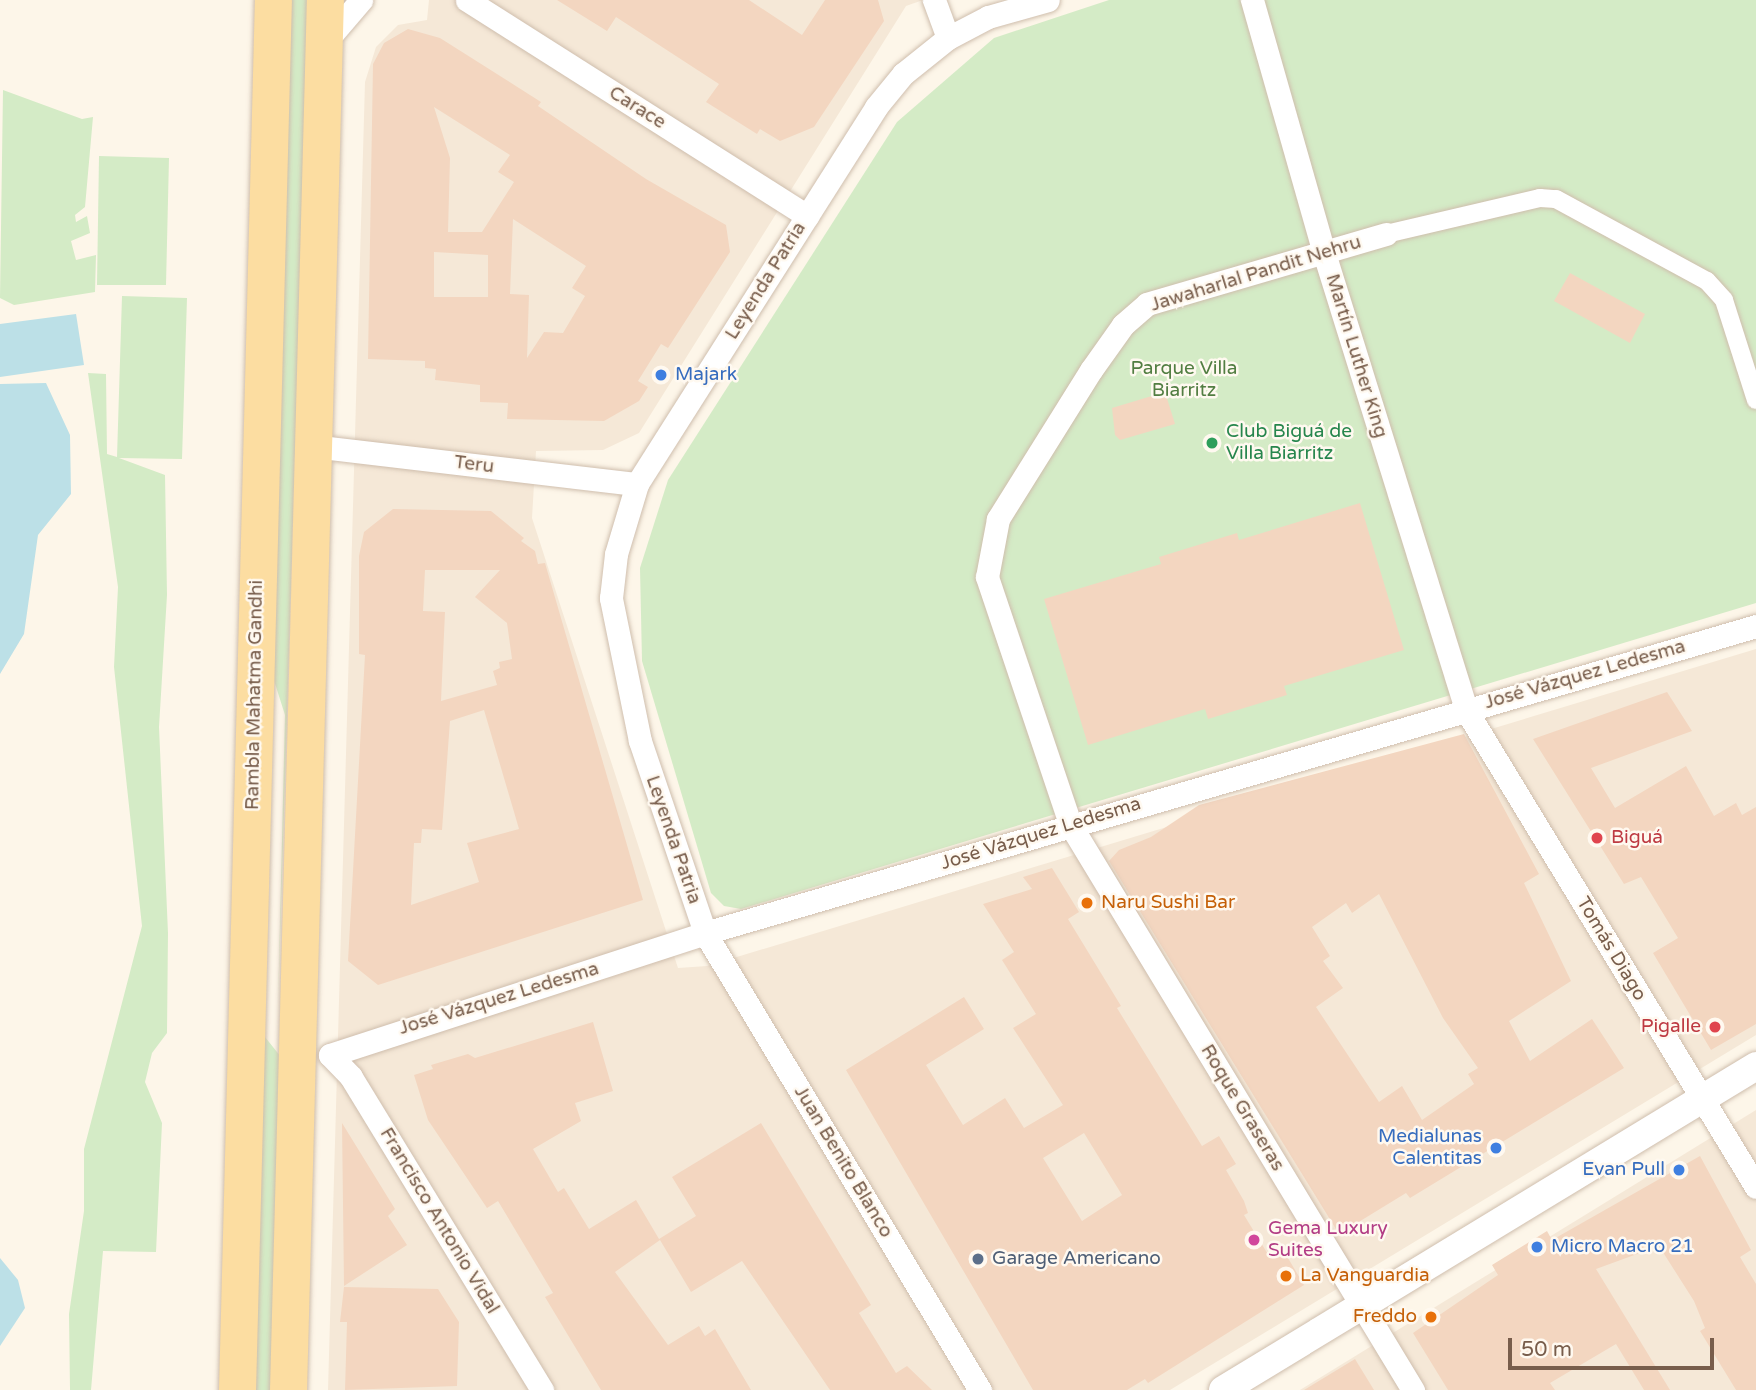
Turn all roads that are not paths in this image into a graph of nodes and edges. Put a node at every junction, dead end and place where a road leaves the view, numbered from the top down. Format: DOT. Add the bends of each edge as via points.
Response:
graph roads {
  1 [pos="273,0"];
  2 [pos="325,0"];
  3 [pos="361,0"];
  4 [pos="467,0"];
  5 [pos="934,0"];
  6 [pos="1048,0"];
  7 [pos="1252,0"];
  8 [pos="948,38"];
  9 [pos="326,41"];
  10 [pos="807,216"];
  11 [pos="1386,234"];
  12 [pos="1324,253"];
  13 [pos="1756,400"];
  14 [pos="312,446"];
  15 [pos="637,484"];
  16 [pos="1756,626"];
  17 [pos="256,649"];
  18 [pos="1466,710"];
  19 [pos="1071,826"];
  20 [pos="705,933"];
  21 [pos="295,1049"];
  22 [pos="330,1055"];
  23 [pos="1756,1066"];
  24 [pos="1702,1099"];
  25 [pos="1756,1187"];
  26 [pos="1362,1305"];
  27 [pos="237,1390"];
  28 [pos="288,1390"];
  29 [pos="542,1390"];
  30 [pos="980,1390"];
  31 [pos="1223,1390"];
  32 [pos="1413,1390"];
  1 -- 17 [label="main road, Rambla Mahatma Gandhi"];
  2 -- 9 [label="main road"];
  3 -- 9 [label="street"];
  4 -- 10 [label="street, Carace"];
  5 -- 8 [label="street"];
  6 -- 8 [label="street, Leyenda Patria" via="988,17"];
  7 -- 12 [label="street, Martín Luther King"];
  8 -- 10 [label="street, Leyenda Patria" via="903,74 876,107"];
  9 -- 14 [label="main road"];
  10 -- 15 [label="street, Leyenda Patria"];
  11 -- 12 [label="street, Jawaharlal Pandit Nehru"];
  11 -- 13 [label="street, Jawaharlal Pandit Nehru" via="1540,198 1556,199 1707,281 1724,300"];
  12 -- 18 [label="street, Martín Luther King"];
  12 -- 19 [label="street, Jawaharlal Pandit Nehru" via="1147,304 1123,325 1091,370 998,519 987,577"];
  14 -- 15 [label="street, Teru"];
  14 -- 21 [label="main road"];
  15 -- 20 [label="street, Leyenda Patria" via="616,554 611,598 640,741"];
  16 -- 18 [label="street, José Vázquez Ledesma"];
  17 -- 21 [label="main road" via="277,727 271,1019 283,1041"];
  17 -- 27 [label="main road, Rambla Mahatma Gandhi"];
  18 -- 19 [label="street, José Vázquez Ledesma"];
  18 -- 24 [label="street, Tomás Diago"];
  19 -- 20 [label="street, José Vázquez Ledesma"];
  19 -- 26 [label="street, Roque Graseras"];
  20 -- 22 [label="street, José Vázquez Ledesma"];
  20 -- 30 [label="street, Juan Benito Blanco"];
  21 -- 22 [label="street"];
  21 -- 28 [label="main road"];
  22 -- 29 [label="street, Francisco Antonio Vidal" via="351,1077"];
  23 -- 24 [label="street"];
  24 -- 25 [label="street, Tomás Diago"];
  24 -- 26 [label="street"];
  26 -- 31 [label="street"];
  26 -- 32 [label="street, Roque Graseras"];
}
